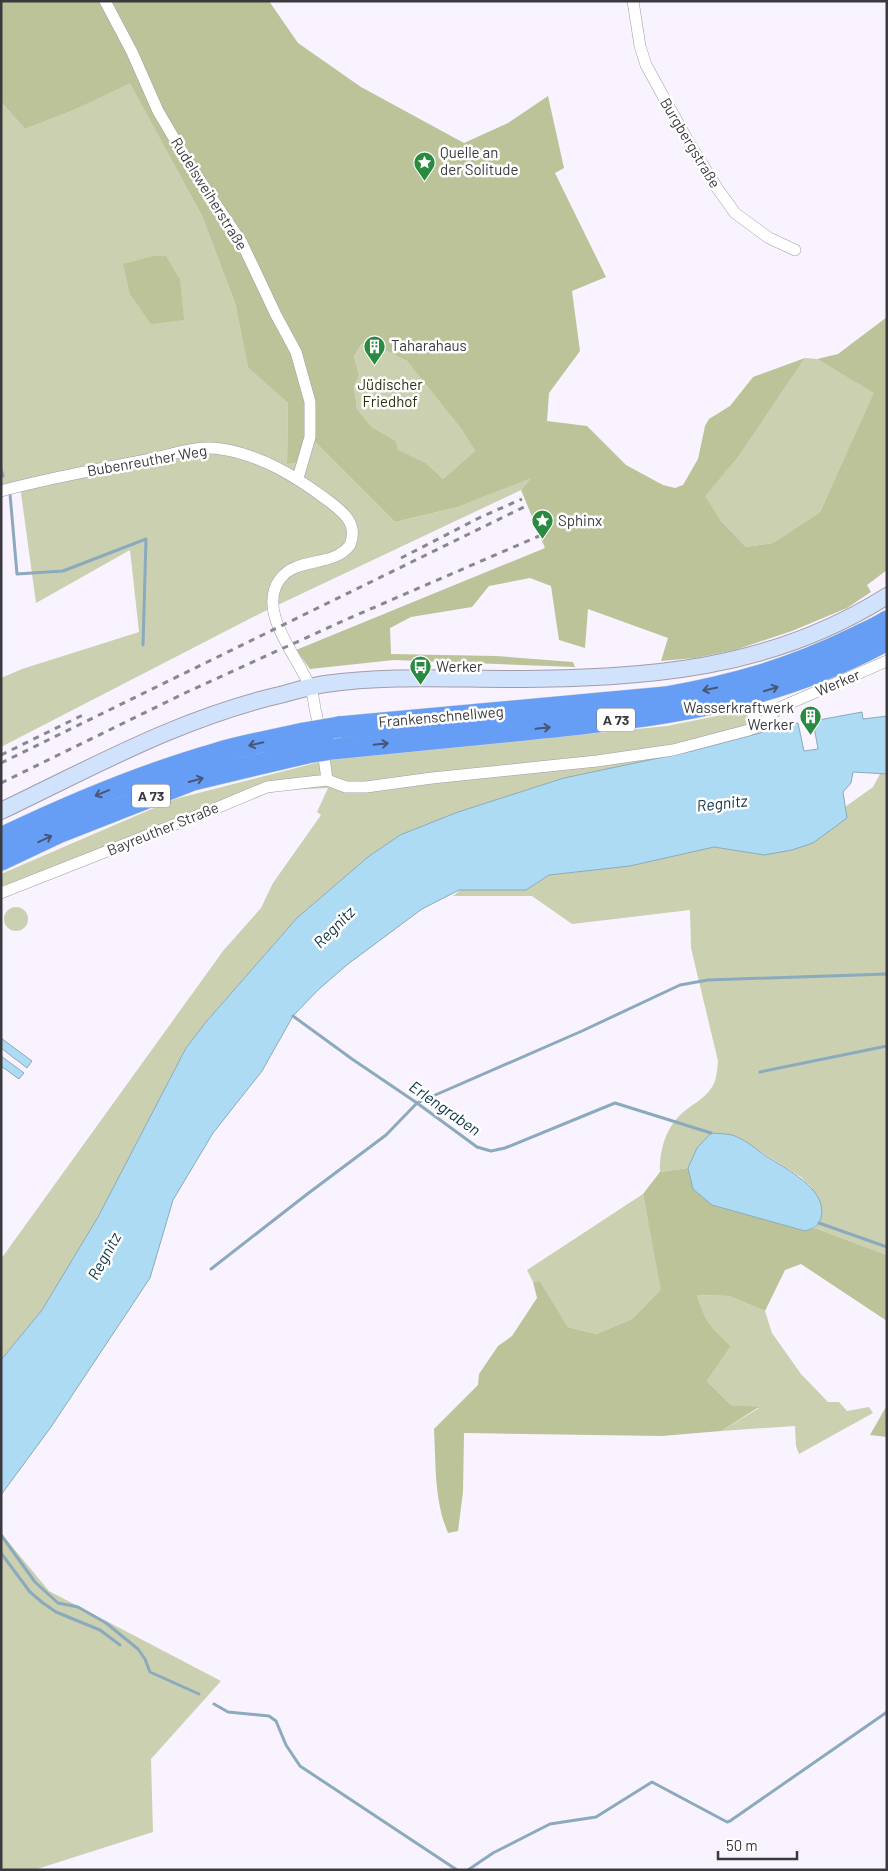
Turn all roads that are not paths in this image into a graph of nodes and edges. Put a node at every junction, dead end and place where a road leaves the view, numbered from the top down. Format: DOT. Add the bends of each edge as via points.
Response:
graph roads {
  1 [pos="105,1"];
  2 [pos="634,1"];
  3 [pos="795,250"];
  4 [pos="298,478"];
  5 [pos="1,482"];
  6 [pos="30,483"];
  7 [pos="1,491"];
  8 [pos="887,596"];
  9 [pos="887,622"];
  10 [pos="887,640"];
  11 [pos="887,661"];
  12 [pos="311,687"];
  13 [pos="306,743"];
  14 [pos="327,780"];
  15 [pos="1,811"];
  16 [pos="1,838"];
  17 [pos="1,860"];
  18 [pos="1,893"];
  1 -- 4 [label="street, Rudelsweiherstraße" via="158,111 242,243 296,352 310,402 310,437"];
  2 -- 3 [label="street, Burgbergstraße" via="646,65 717,188 735,213 769,238"];
  4 -- 6 [label="street, Bubenreuther Weg" via="242,454 212,448"];
  4 -- 12 [label="street, Bubenreuther Weg" via="340,510 353,529 350,545 343,553 288,571 274,592 276,621"];
  5 -- 6 [label="street"];
  6 -- 7 [label="street"];
  8 -- 12 [label="main road" via="840,623 796,642 723,663 639,674 511,679 394,678"];
  9 -- 13 [label="highway, Frankenschnellweg / A 73, one-way, bridge" via="774,672 712,689 657,698 338,727"];
  13 -- 10 [label="highway, Frankenschnellweg / A 73, one-way, bridge" via="332,749 666,714 774,689 832,667"];
  11 -- 14 [label="street, Werker" via="779,708 759,726 673,750 597,762 366,787 346,787"];
  12 -- 14 [label="street"];
  12 -- 15 [label="main road" via="250,702 173,728"];
  13 -- 16 [label="highway, Frankenschnellweg / A 73, one-way" via="217,753 156,772"];
  17 -- 13 [label="highway, Frankenschnellweg / A 73, one-way" via="66,830 193,780"];
  14 -- 18 [label="street, Bayreuther Straße" via="266,787"];
}
